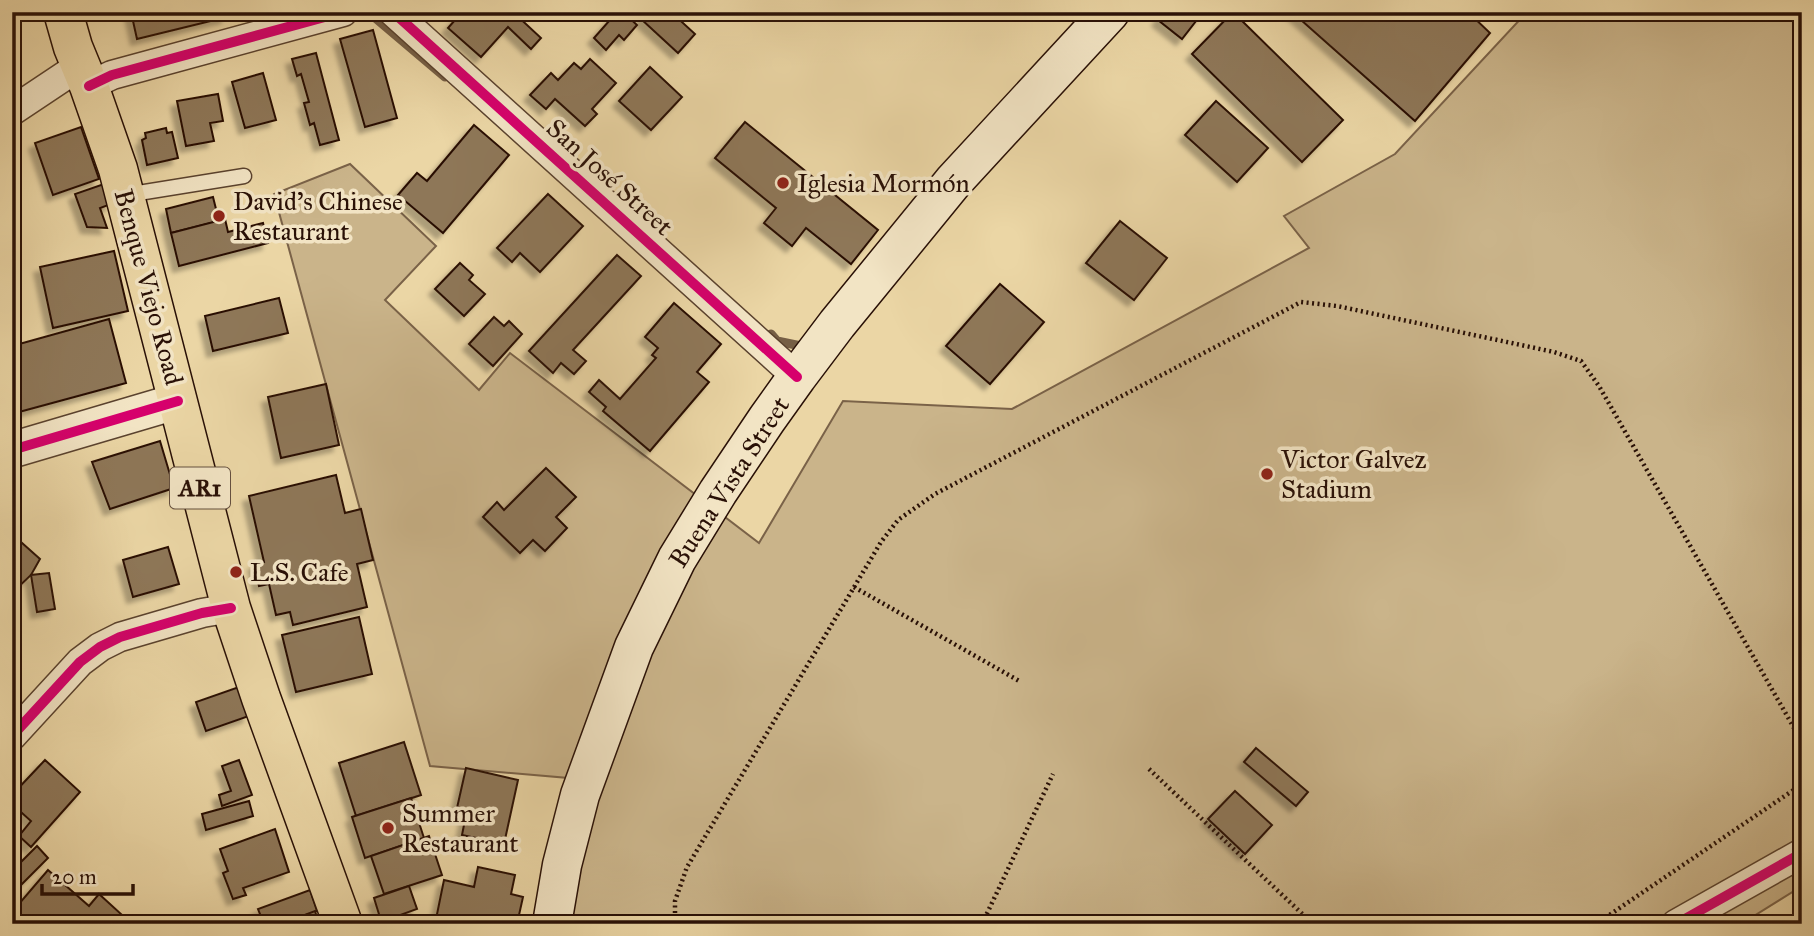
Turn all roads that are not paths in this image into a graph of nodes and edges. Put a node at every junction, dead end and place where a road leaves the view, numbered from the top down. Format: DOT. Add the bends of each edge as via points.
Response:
graph roads {
  1 [pos="42,12"];
  2 [pos="343,12"];
  3 [pos="393,12"];
  4 [pos="1110,12"];
  5 [pos="76,53"];
  6 [pos="12,111"];
  7 [pos="244,176"];
  8 [pos="125,195"];
  9 [pos="797,377"];
  10 [pos="178,401"];
  11 [pos="12,450"];
  12 [pos="231,608"];
  13 [pos="12,736"];
  14 [pos="1802,853"];
  15 [pos="344,924"];
  16 [pos="552,924"];
  17 [pos="1676,924"];
  1 -- 5 [label="highway, AR1"];
  2 -- 5 [label="street" via="112,75"];
  3 -- 9 [label="street, San José Street"];
  4 -- 9 [label="main road, Buena Vista Street" via="954,182"];
  5 -- 6 [label="street"];
  5 -- 8 [label="highway, Benque Viejo Road / AR1"];
  7 -- 8 [label="lane"];
  8 -- 10 [label="highway, Benque Viejo Road / AR1"];
  9 -- 16 [label="main road, Buena Vista Street" via="677,559 634,648 580,795"];
  10 -- 11 [label="street"];
  10 -- 12 [label="highway, Benque Viejo Road / AR1"];
  12 -- 13 [label="street" via="120,637 100,647 80,662"];
  12 -- 15 [label="highway, Benque Viejo Road / AR1"];
  14 -- 17 [label="street"];
}
